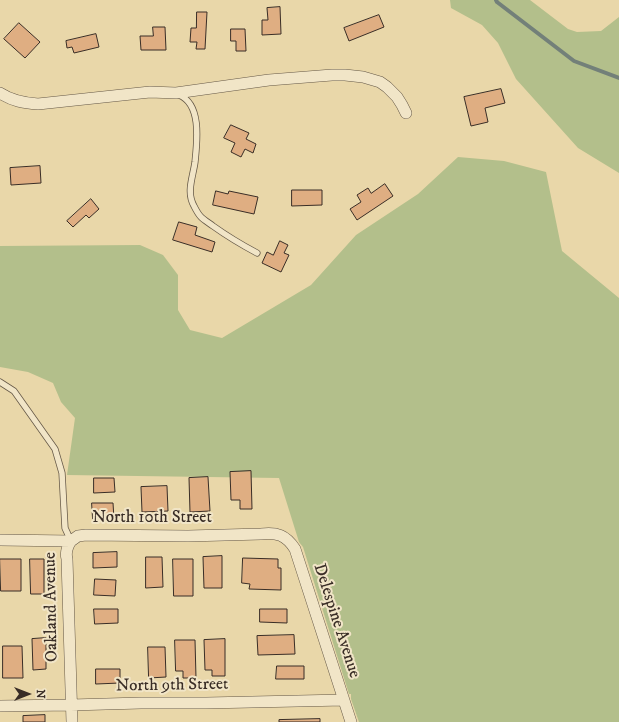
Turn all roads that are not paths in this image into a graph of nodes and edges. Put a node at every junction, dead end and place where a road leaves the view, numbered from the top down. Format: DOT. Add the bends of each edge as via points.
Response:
graph roads {
  1 [pos="0,93"];
  2 [pos="176,93"];
  3 [pos="406,113"];
  4 [pos="257,253"];
  5 [pos="0,382"];
  6 [pos="281,535"];
  7 [pos="0,540"];
  8 [pos="71,541"];
  9 [pos="344,700"];
  10 [pos="71,705"];
  11 [pos="0,706"];
  12 [pos="72,722"];
  13 [pos="351,722"];
  1 -- 2 [label="street" via="15,101 38,104 150,92"];
  2 -- 3 [label="street" via="269,80 345,75 380,82 397,97"];
  2 -- 4 [label="lane" via="187,100 195,114 195,162 190,195 193,205 201,217 228,237"];
  5 -- 8 [label="lane" via="14,391 55,449 62,473 65,528"];
  6 -- 8 [label="street, North 10th Street" via="86,535 78,536"];
  6 -- 9 [label="street, Delespine Avenue" via="291,542 295,549"];
  7 -- 8 [label="street, North 10th Street"];
  8 -- 10 [label="street, Oakland Avenue" via="66,554"];
  9 -- 10 [label="street, North 9th Street"];
  9 -- 13 [label="street, Delespine Avenue"];
  10 -- 11 [label="street, North 9th Street"];
  10 -- 12 [label="street, Oakland Avenue"];
}
